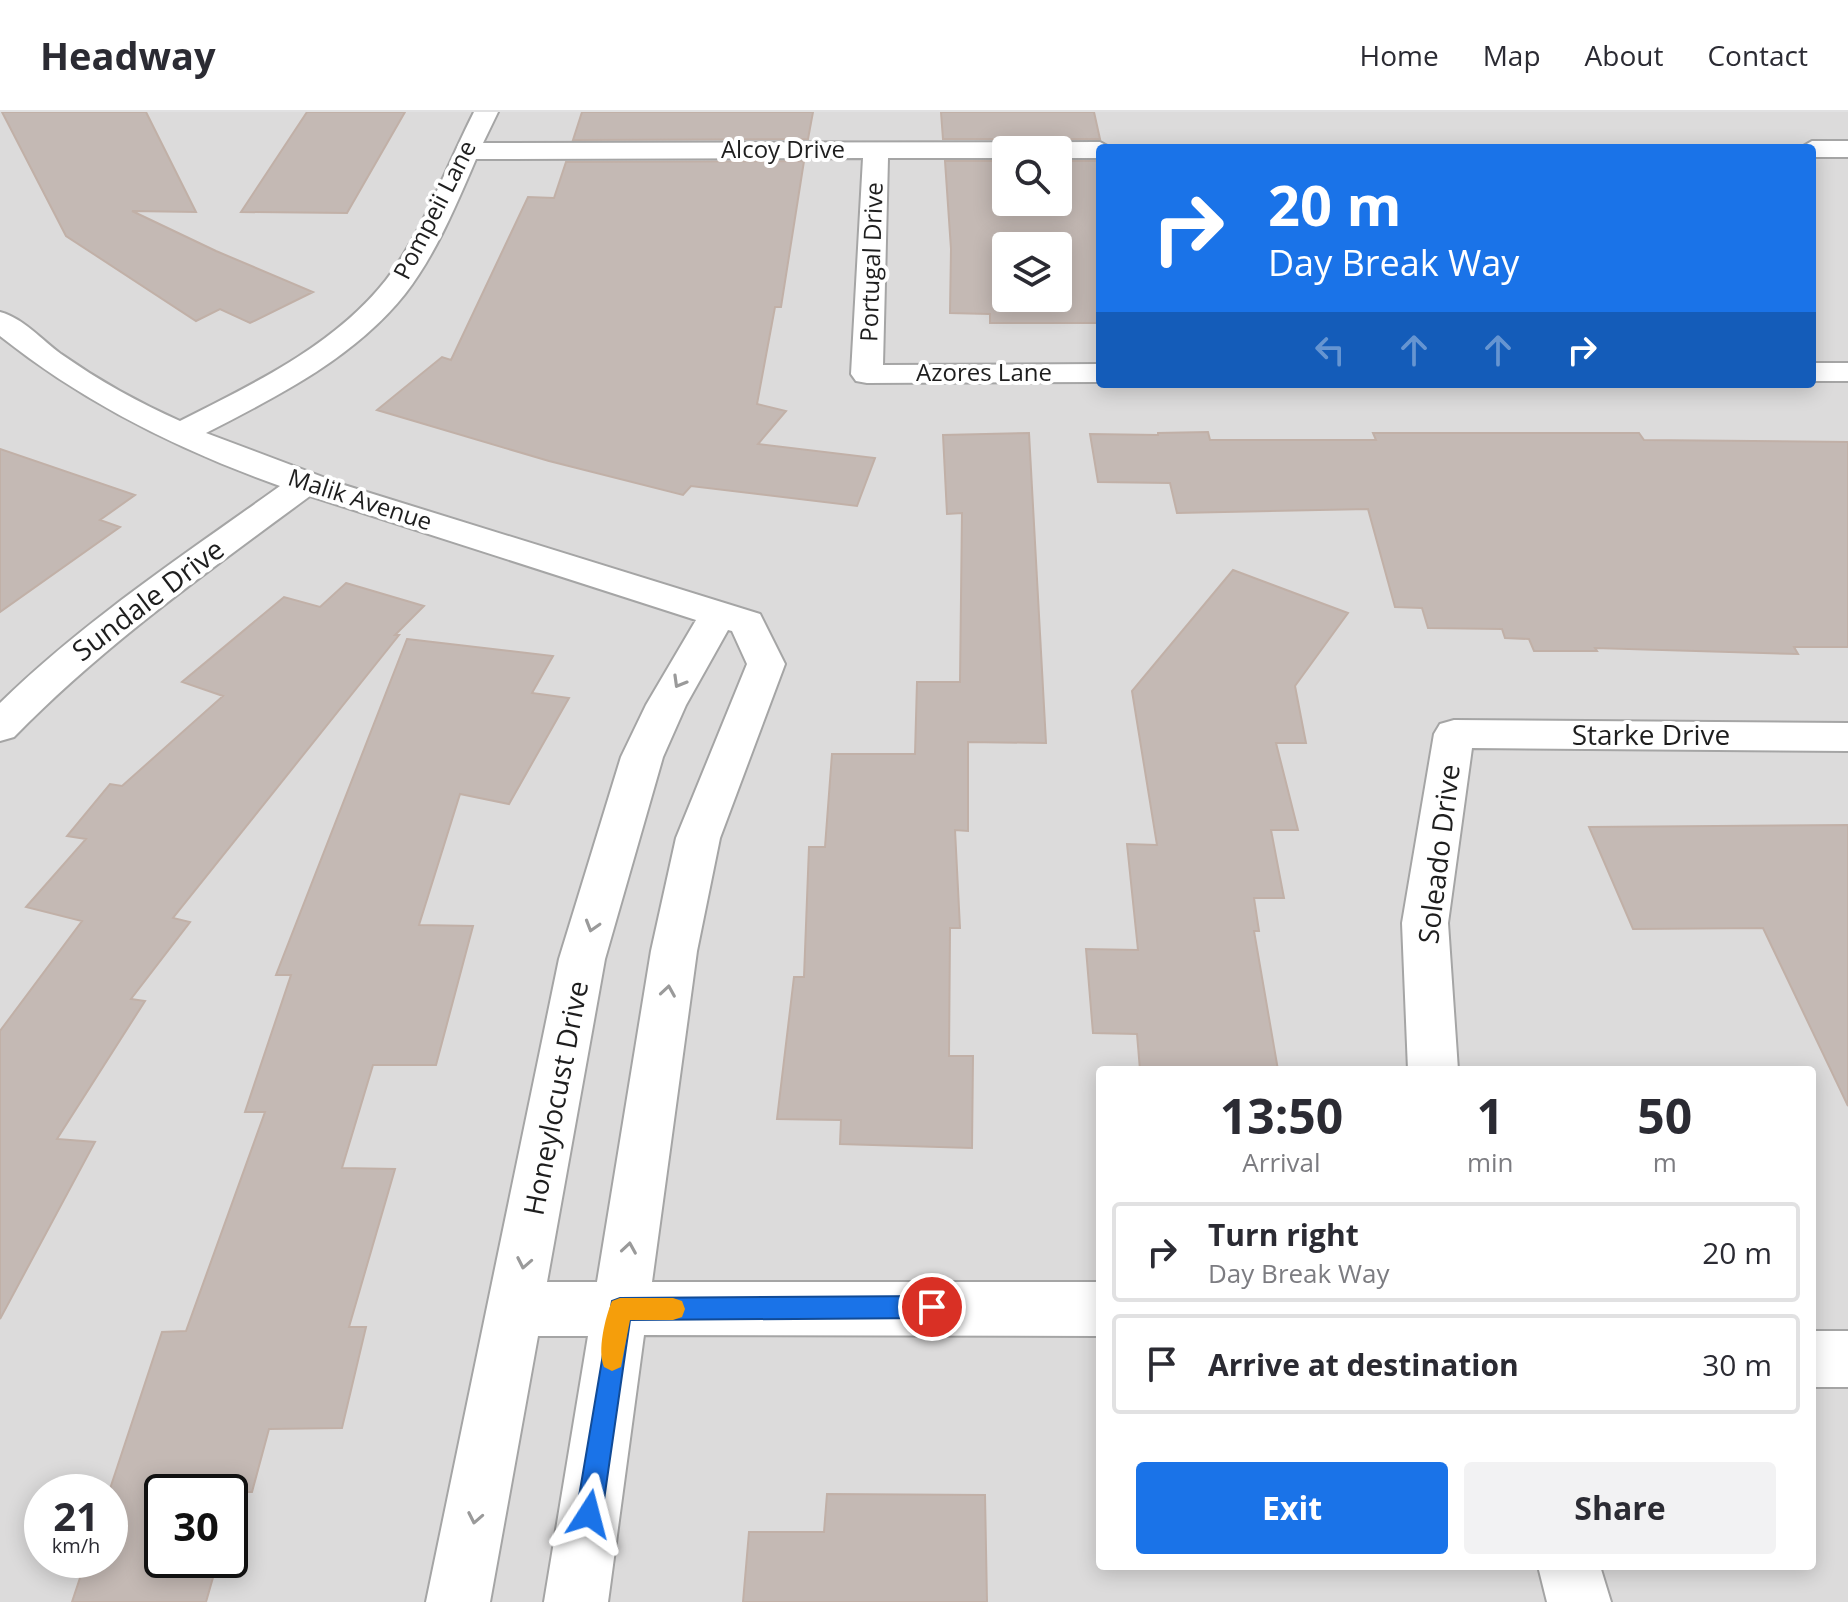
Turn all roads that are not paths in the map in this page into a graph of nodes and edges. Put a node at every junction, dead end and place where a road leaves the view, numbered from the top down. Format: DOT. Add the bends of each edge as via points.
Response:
graph roads {
  1 [pos="486,112"];
  2 [pos="1816,149"];
  3 [pos="1848,149"];
  4 [pos="876,150"];
  5 [pos="1096,150"];
  6 [pos="466,151"];
  7 [pos="0,321"];
  8 [pos="1816,372"];
  9 [pos="1848,372"];
  10 [pos="1096,373"];
  11 [pos="867,374"];
  12 [pos="180,434"];
  13 [pos="305,484"];
  14 [pos="732,619"];
  15 [pos="3,719"];
  16 [pos="1454,734"];
  17 [pos="1848,737"];
  18 [pos="1433,1066"];
  19 [pos="515,1309"];
  20 [pos="620,1309"];
  21 [pos="1096,1309"];
  22 [pos="1816,1359"];
  23 [pos="1848,1359"];
  24 [pos="1570,1570"];
  25 [pos="458,1602"];
  26 [pos="576,1602"];
  27 [pos="1579,1602"];
  1 -- 6 [label="street, Pompeii Lane"];
  2 -- 3 [label="street"];
  4 -- 5 [label="street, Alcoy Drive"];
  4 -- 6 [label="street, Alcoy Drive"];
  4 -- 11 [label="street, Portugal Drive"];
  6 -- 12 [label="street, Pompeii Lane" via="412,261 372,313 296,371"];
  7 -- 12 [label="street, Malik Avenue" via="101,394"];
  8 -- 9 [label="street"];
  10 -- 11 [label="street, Azores Lane"];
  12 -- 13 [label="street, Malik Avenue"];
  13 -- 14 [label="street, Malik Avenue"];
  13 -- 15 [label="street, Sundale Drive" via="123,616"];
  14 -- 19 [label="street, Honeylocust Drive, one-way" via="666,705 642,757 582,959"];
  20 -- 14 [label="street, one-way" via="674,951 695,852 766,664"];
  16 -- 17 [label="street, Starke Drive"];
  16 -- 18 [label="street, Soleado Drive" via="1425,923"];
  19 -- 20 [label="street"];
  19 -- 25 [label="street, Honeylocust Drive, one-way"];
  20 -- 21 [label="street"];
  20 -- 26 [label="street"];
  22 -- 23 [label="street"];
  24 -- 27 [label="street"];
}
